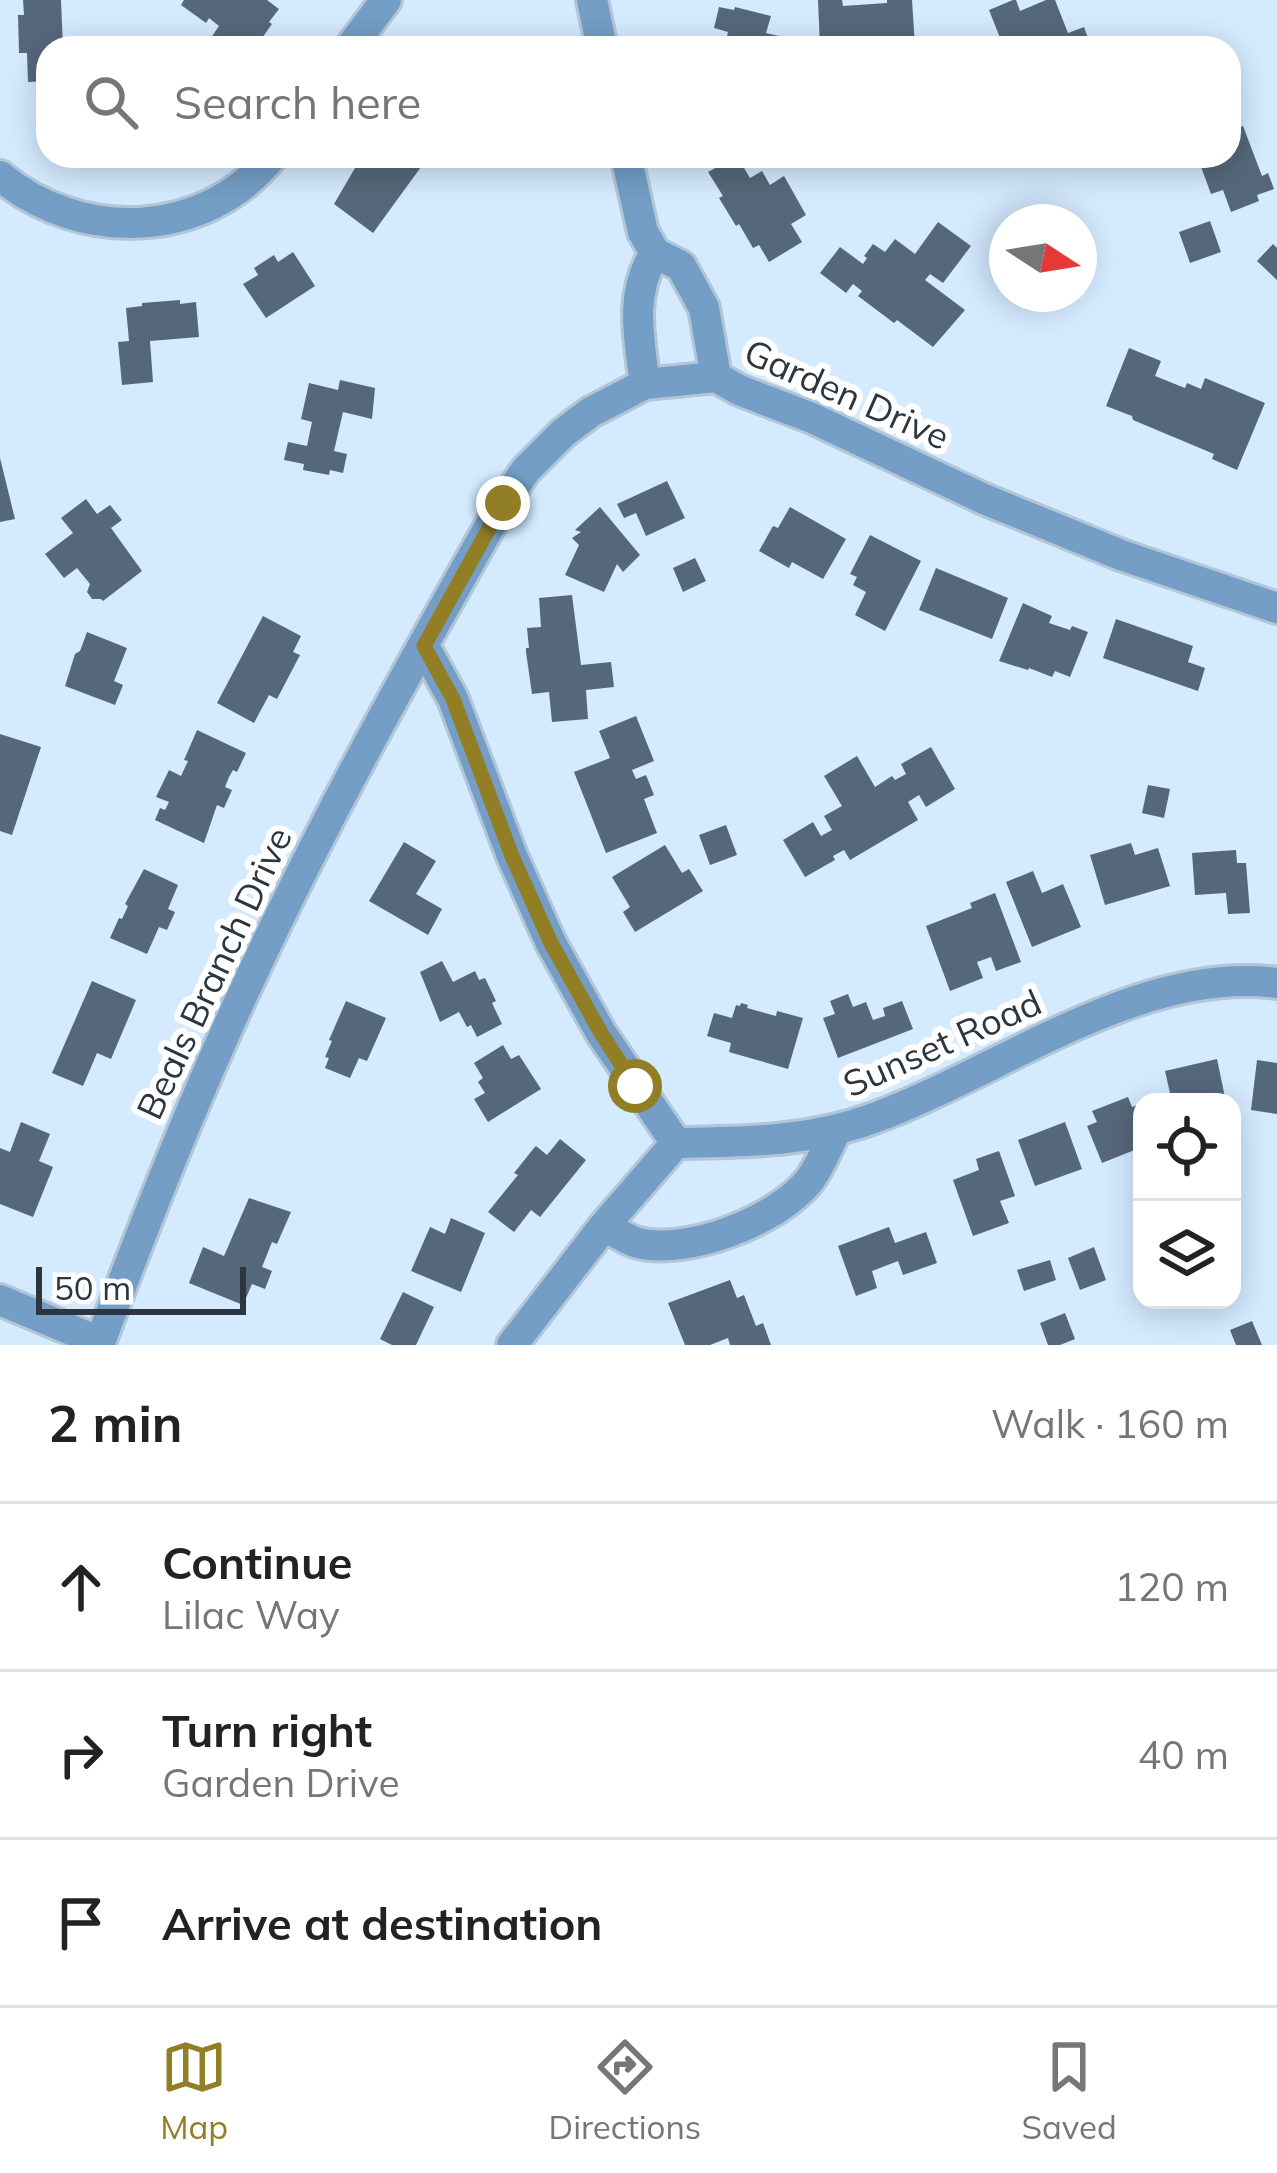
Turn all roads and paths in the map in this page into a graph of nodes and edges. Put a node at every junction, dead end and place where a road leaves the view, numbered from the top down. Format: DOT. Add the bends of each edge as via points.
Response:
graph roads {
  1 [pos="386,0"];
  2 [pos="592,0"];
  3 [pos="359,36"];
  4 [pos="600,36"];
  5 [pos="261,168"];
  6 [pos="629,168"];
  7 [pos="0,176"];
  8 [pos="655,253"];
  9 [pos="716,377"];
  10 [pos="645,384"];
  11 [pos="1277,608"];
  12 [pos="424,646"];
  13 [pos="1277,983"];
  14 [pos="836,1131"];
  15 [pos="676,1143"];
  16 [pos="604,1226"];
  17 [pos="0,1300"];
  18 [pos="99,1343"];
  19 [pos="512,1345"];
  1 -- 3 [label="street"];
  2 -- 4 [label="street"];
  5 -- 7 [label="street" via="211,206 128,224 58,212"];
  6 -- 8 [label="street"];
  8 -- 9 [label="street" via="681,266 694,286"];
  8 -- 10 [label="street" via="641,274 637,326"];
  9 -- 10 [label="street, Garden Drive"];
  9 -- 11 [label="street, Garden Drive" via="1120,555"];
  10 -- 12 [label="street, Garden Drive" via="591,412 526,470"];
  12 -- 15 [label="street" via="551,943"];
  12 -- 18 [label="street, Beals Branch Drive" via="249,981"];
  13 -- 14 [label="street, Sunset Road" via="1210,982 1108,1010"];
  14 -- 15 [label="street, Sunset Road"];
  14 -- 16 [label="street" via="811,1180 779,1209 734,1229 680,1245 637,1243"];
  15 -- 16 [label="street"];
  16 -- 19 [label="street"];
  17 -- 18 [label="street"];
}
